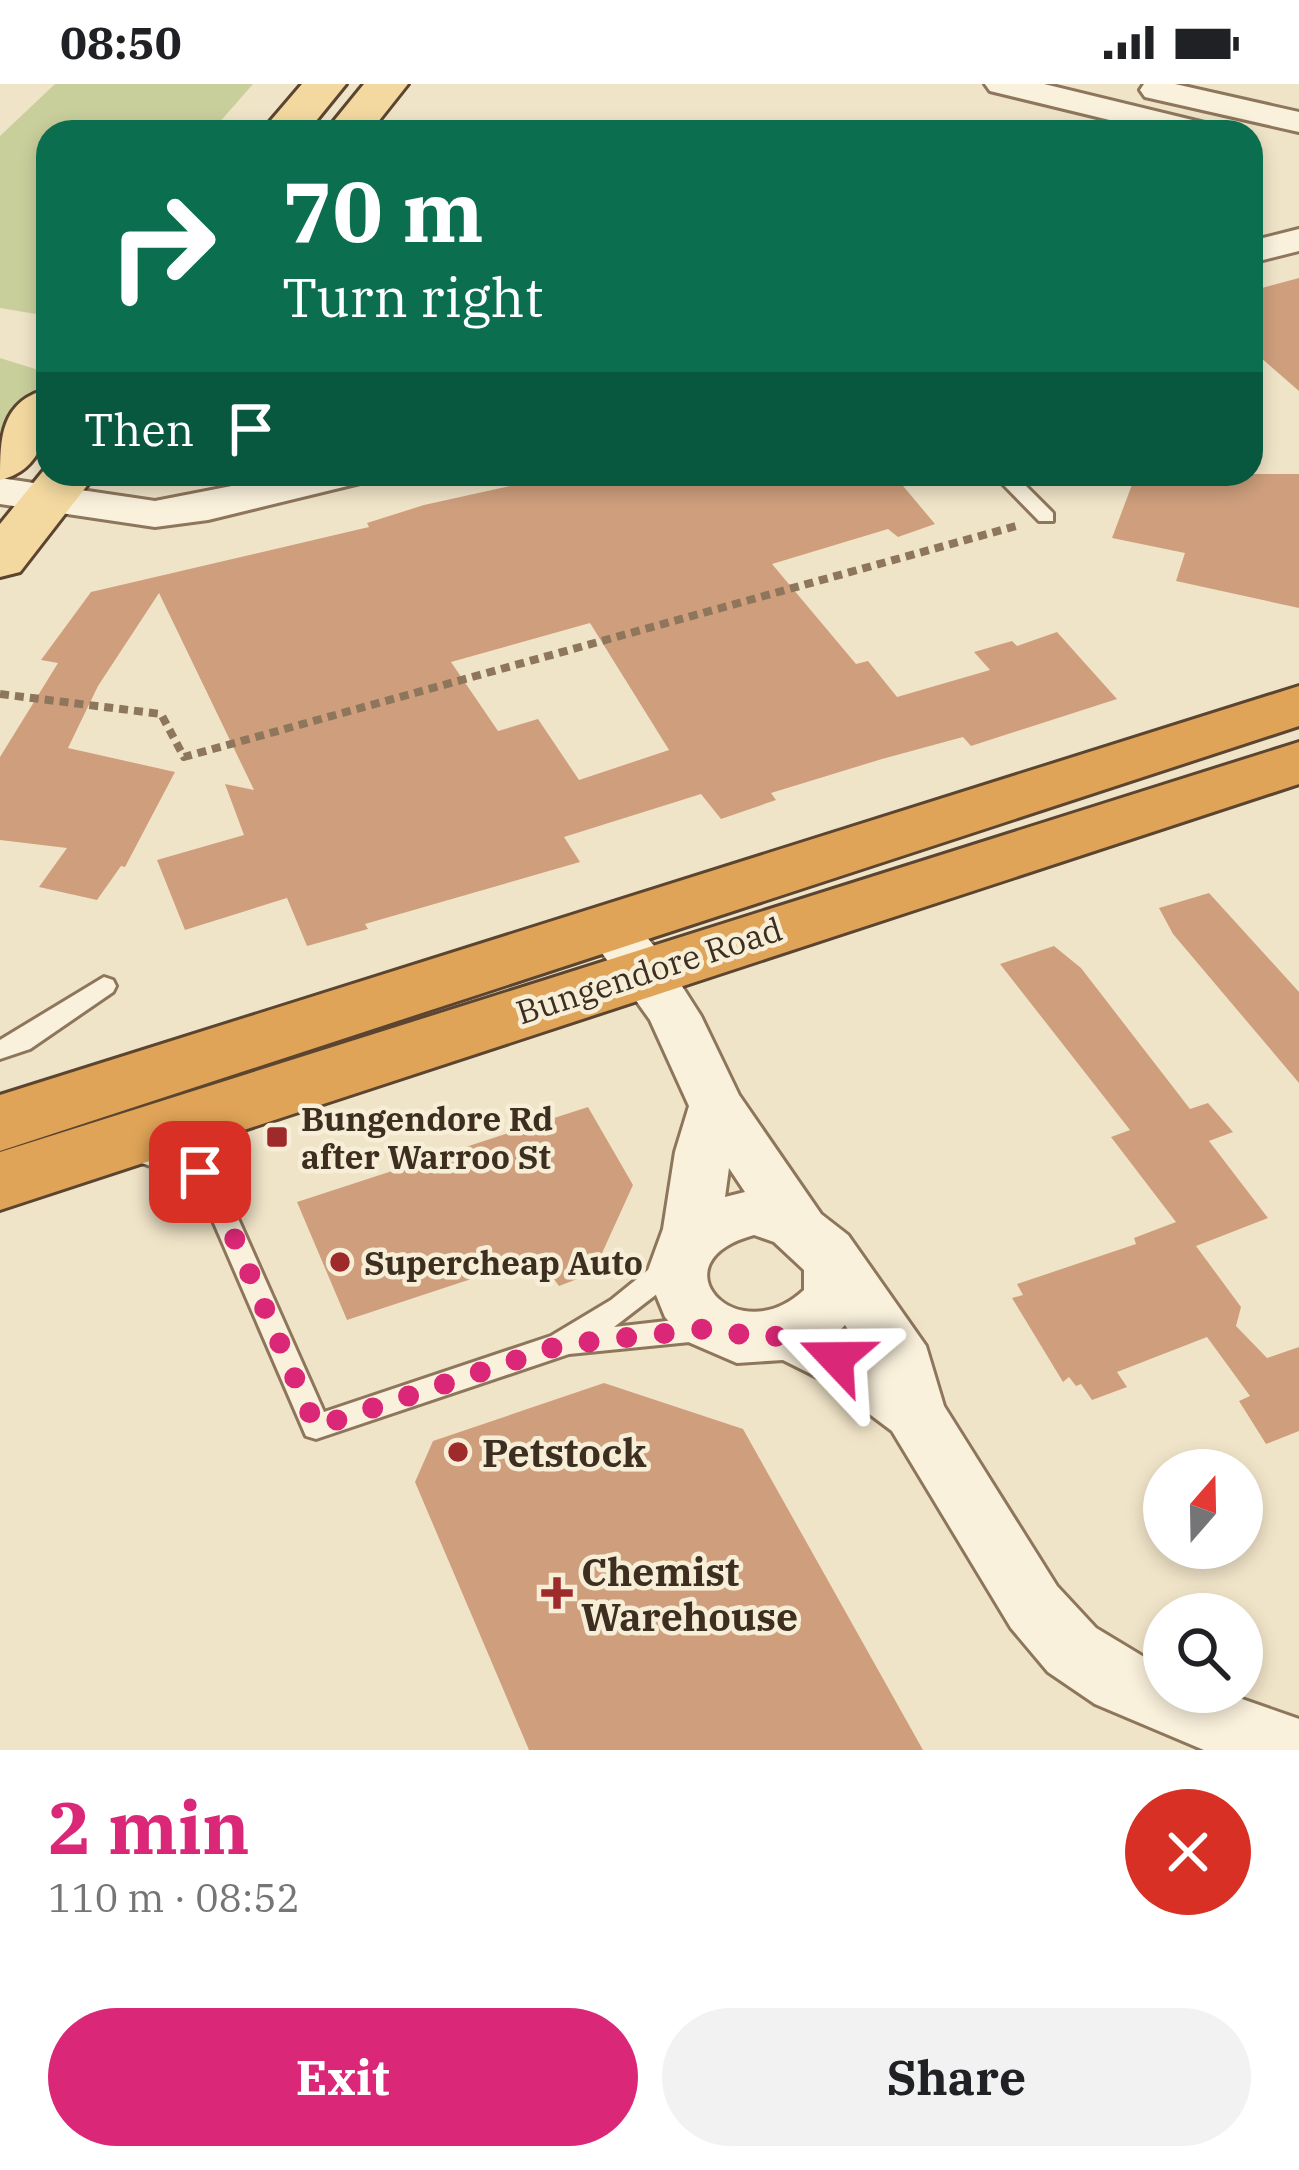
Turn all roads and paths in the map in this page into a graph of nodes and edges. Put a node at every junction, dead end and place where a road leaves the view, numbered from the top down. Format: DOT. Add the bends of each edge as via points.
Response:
graph roads {
  1 [pos="325,84"];
  2 [pos="386,84"];
  3 [pos="1003,84"];
  4 [pos="1133,84"];
  5 [pos="294,120"];
  6 [pos="357,120"];
  7 [pos="1152,120"];
  8 [pos="1299,122"];
  9 [pos="1263,147"];
  10 [pos="1299,156"];
  11 [pos="1299,240"];
  12 [pos="1263,249"];
  13 [pos="36,420"];
  14 [pos="0,464"];
  15 [pos="291,486"];
  16 [pos="1015,486"];
  17 [pos="39,488"];
  18 [pos="1046,517"];
  19 [pos="0,560"];
  20 [pos="0,694"];
  21 [pos="1299,705"];
  22 [pos="1299,762"];
  23 [pos="627,948"];
  24 [pos="104,986"];
  25 [pos="0,1050"];
  26 [pos="717,1106"];
  27 [pos="0,1123"];
  28 [pos="115,1145"];
  29 [pos="0,1181"];
  30 [pos="812,1238"];
  31 [pos="685,1249"];
  32 [pos="712,1328"];
  33 [pos="787,1334"];
  34 [pos="561,1345"];
  35 [pos="914,1412"];
  36 [pos="1294,1750"];
  1 -- 5 [label="main road"];
  2 -- 6 [label="main road"];
  3 -- 7 [label="street"];
  4 -- 8 [label="street"];
  9 -- 10 [label="street"];
  11 -- 12 [label="street"];
  13 -- 14 [label="main road"];
  15 -- 17 [label="street" via="170,513 129,513"];
  16 -- 18 [label="lane"];
  17 -- 19 [label="main road"];
  18 -- 20 [label="path" via="184,757 161,714"];
  21 -- 23 [label="highway, Bungendore Road"];
  22 -- 23 [label="highway, Bungendore Road"];
  23 -- 26 [label="street" via="682,1031"];
  23 -- 27 [label="highway, Bungendore Road"];
  23 -- 28 [label="highway, Bungendore Road"];
  24 -- 25 [label="lane"];
  26 -- 30 [label="street"];
  26 -- 31 [label="street"];
  28 -- 29 [label="highway, Bungendore Road"];
  28 -- 34 [label="lane" via="200,1172 316,1427"];
  30 -- 31 [label="street" via="754,1211 730,1214"];
  30 -- 33 [label="street" via="832,1288 809,1323"];
  30 -- 35 [label="street" via="905,1364"];
  31 -- 32 [label="street" via="676,1274 682,1301"];
  31 -- 34 [label="lane" via="621,1308"];
  32 -- 33 [label="street" via="762,1339"];
  32 -- 34 [label="lane"];
  33 -- 35 [label="street" via="848,1364"];
  35 -- 36 [label="street" via="1034,1607 1072,1651 1173,1707"];
}
